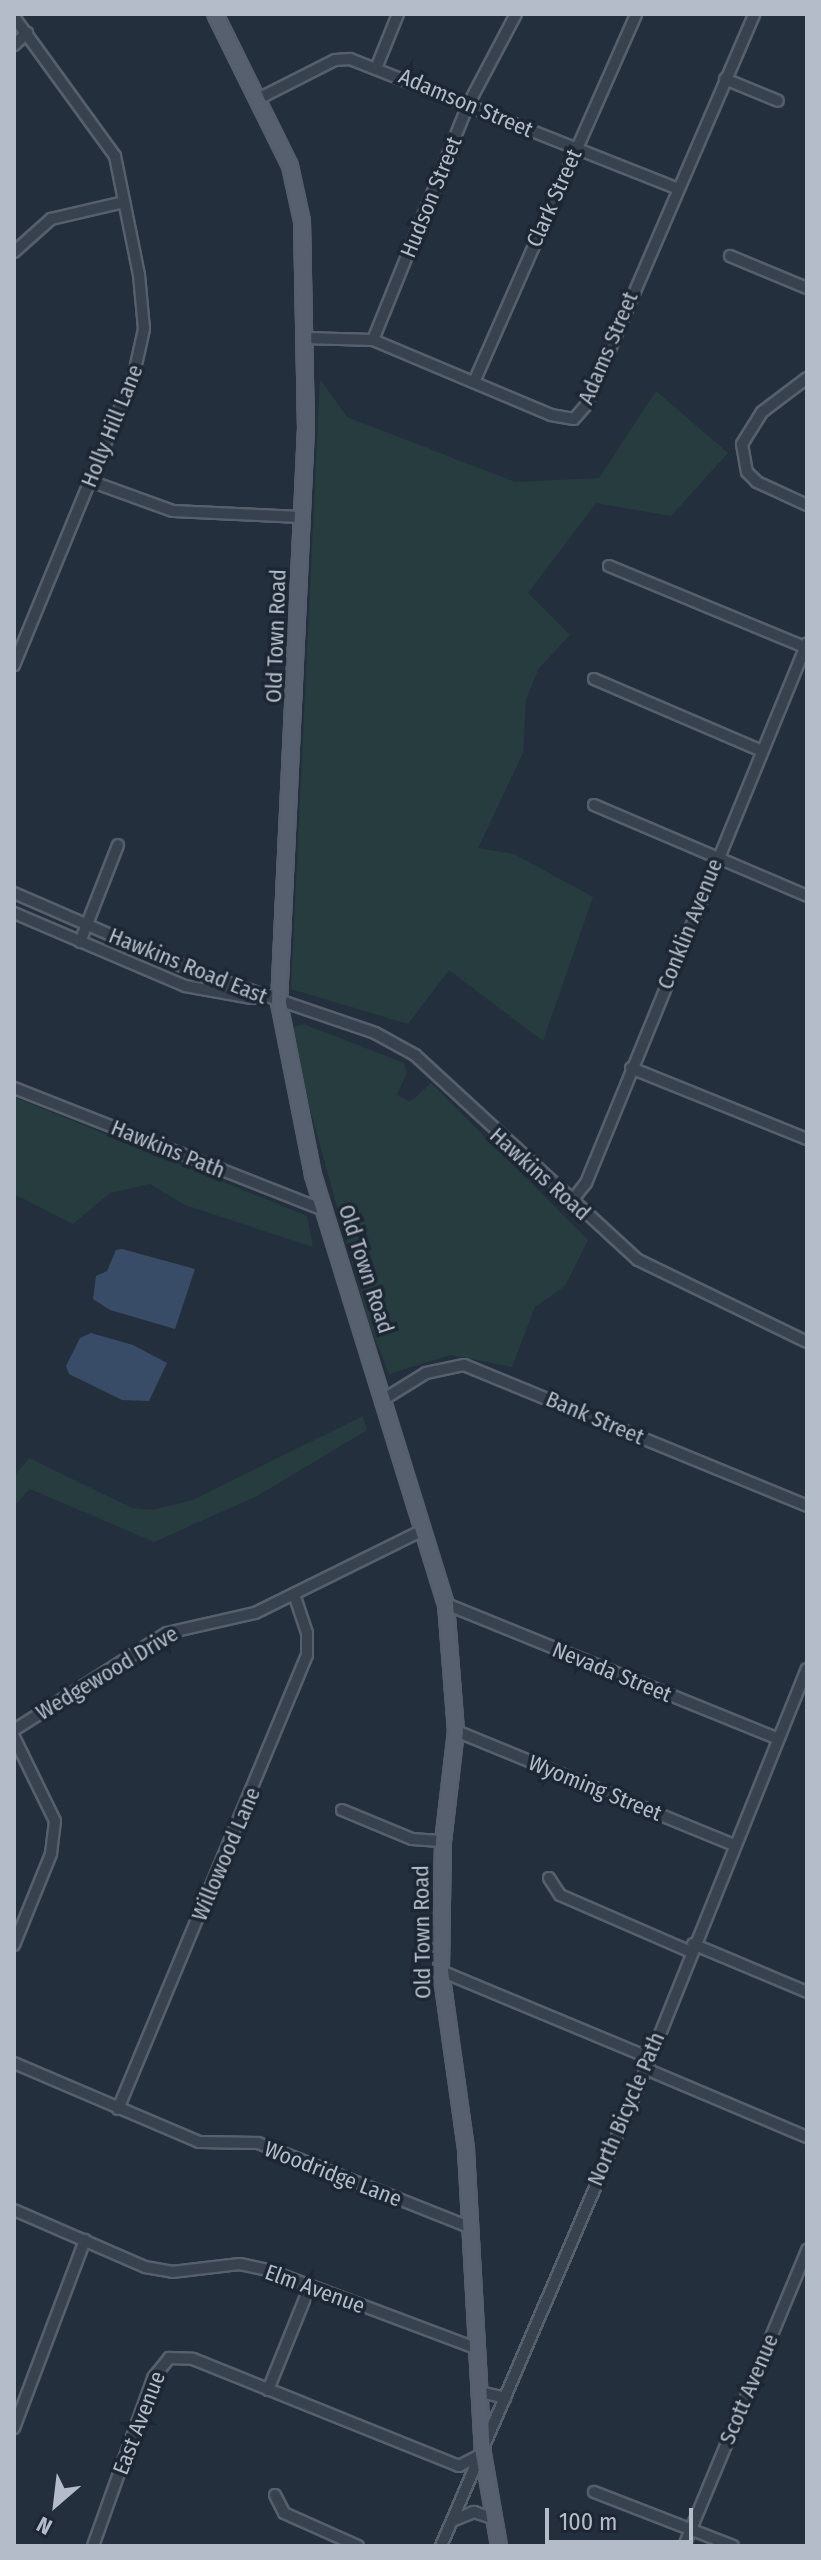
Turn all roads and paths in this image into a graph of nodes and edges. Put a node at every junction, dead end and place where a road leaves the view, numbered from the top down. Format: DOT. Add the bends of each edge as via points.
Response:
graph roads {
  1 [pos="215,14"];
  2 [pos="398,14"];
  3 [pos="516,14"];
  4 [pos="636,14"];
  5 [pos="754,14"];
  6 [pos="14,17"];
  7 [pos="27,33"];
  8 [pos="14,45"];
  9 [pos="377,66"];
  10 [pos="725,79"];
  11 [pos="258,99"];
  12 [pos="778,101"];
  13 [pos="468,105"];
  14 [pos="575,148"];
  15 [pos="675,188"];
  16 [pos="124,202"];
  17 [pos="14,252"];
  18 [pos="730,256"];
  19 [pos="807,288"];
  20 [pos="305,338"];
  21 [pos="373,340"];
  22 [pos="807,378"];
  23 [pos="474,382"];
  24 [pos="90,481"];
  25 [pos="807,505"];
  26 [pos="301,517"];
  27 [pos="609,566"];
  28 [pos="806,646"];
  29 [pos="14,665"];
  30 [pos="594,679"];
  31 [pos="762,751"];
  32 [pos="594,805"];
  33 [pos="118,845"];
  34 [pos="717,860"];
  35 [pos="14,893"];
  36 [pos="807,896"];
  37 [pos="14,913"];
  38 [pos="86,923"];
  39 [pos="80,942"];
  40 [pos="279,1003"];
  41 [pos="631,1068"];
  42 [pos="14,1088"];
  43 [pos="806,1137"];
  44 [pos="571,1202"];
  45 [pos="324,1210"];
  46 [pos="807,1342"];
  47 [pos="384,1399"];
  48 [pos="807,1506"];
  49 [pos="423,1530"];
  50 [pos="294,1594"];
  51 [pos="446,1604"];
  52 [pos="807,1669"];
  53 [pos="802,1699"];
  54 [pos="14,1730"];
  55 [pos="456,1731"];
  56 [pos="14,1737"];
  57 [pos="778,1739"];
  58 [pos="342,1810"];
  59 [pos="443,1841"];
  60 [pos="734,1845"];
  61 [pos="549,1878"];
  62 [pos="14,1945"];
  63 [pos="691,1947"];
  64 [pos="441,1971"];
  65 [pos="807,1992"];
  66 [pos="650,2058"];
  67 [pos="14,2063"];
  68 [pos="646,2069"];
  69 [pos="118,2109"];
  70 [pos="807,2137"];
  71 [pos="14,2210"];
  72 [pos="472,2228"];
  73 [pos="85,2240"];
  74 [pos="807,2250"];
  75 [pos="310,2286"];
  76 [pos="478,2349"];
  77 [pos="268,2390"];
  78 [pos="480,2392"];
  79 [pos="505,2398"];
  80 [pos="14,2428"];
  81 [pos="483,2454"];
  82 [pos="594,2492"];
  83 [pos="275,2495"];
  84 [pos="493,2518"];
  85 [pos="453,2521"];
  86 [pos="692,2528"];
  87 [pos="93,2546"];
  88 [pos="358,2546"];
  89 [pos="441,2546"];
  90 [pos="499,2546"];
  91 [pos="684,2546"];
  92 [pos="733,2546"];
  1 -- 11 [label="main road, Old Town Road"];
  2 -- 9 [label="street"];
  3 -- 13 [label="street, Hudson Street"];
  4 -- 14 [label="street, Clark Street"];
  5 -- 10 [label="street, Adams Street"];
  6 -- 7 [label="street, Holly Hill Lane"];
  7 -- 8 [label="street"];
  7 -- 16 [label="street, Holly Hill Lane" via="99,128 115,156"];
  9 -- 11 [label="street, Adamson Street" via="335,60"];
  9 -- 13 [label="street, Adamson Street"];
  10 -- 12 [label="street"];
  10 -- 15 [label="street, Adams Street"];
  11 -- 20 [label="main road, Old Town Road" via="290,166 302,221"];
  13 -- 14 [label="street, Adamson Street"];
  13 -- 21 [label="street, Hudson Street"];
  14 -- 15 [label="street, Adamson Street"];
  14 -- 23 [label="street, Clark Street"];
  15 -- 23 [label="street, Adams Street" via="580,414 566,420"];
  16 -- 17 [label="street" via="51,219"];
  16 -- 24 [label="street, Holly Hill Lane" via="143,302 142,341"];
  18 -- 19 [label="street"];
  20 -- 21 [label="street, Adams Street"];
  20 -- 26 [label="main road, Old Town Road"];
  21 -- 23 [label="street, Adams Street"];
  22 -- 25 [label="street" via="762,412 742,444 747,472 757,482"];
  24 -- 26 [label="street" via="173,511"];
  24 -- 29 [label="street, Holly Hill Lane"];
  26 -- 40 [label="main road, Old Town Road"];
  27 -- 28 [label="street"];
  28 -- 31 [label="street, Conklin Avenue"];
  30 -- 31 [label="street"];
  31 -- 34 [label="street, Conklin Avenue"];
  32 -- 34 [label="street"];
  33 -- 38 [label="street"];
  34 -- 36 [label="street"];
  34 -- 41 [label="street, Conklin Avenue"];
  35 -- 38 [label="street, Hawkins Road East"];
  37 -- 39 [label="street, Hawkins Road East"];
  38 -- 39 [label="street"];
  38 -- 40 [label="street, Hawkins Road East"];
  39 -- 40 [label="street, Hawkins Road East" via="185,986"];
  40 -- 44 [label="street, Hawkins Road" via="375,1033 415,1055"];
  40 -- 45 [label="main road, Old Town Road" via="287,1064"];
  41 -- 43 [label="street"];
  41 -- 44 [label="street, Conklin Avenue" via="586,1183"];
  42 -- 45 [label="street, Hawkins Path"];
  44 -- 46 [label="street, Hawkins Road" via="638,1260"];
  45 -- 47 [label="main road, Old Town Road"];
  47 -- 48 [label="street, Bank Street" via="426,1373 464,1365"];
  47 -- 49 [label="main road, Old Town Road"];
  49 -- 50 [label="street, Wedgewood Drive"];
  49 -- 51 [label="main road, Old Town Road"];
  50 -- 54 [label="street, Wedgewood Drive" via="255,1613 167,1633"];
  50 -- 69 [label="street, Willowood Lane" via="307,1633 304,1663"];
  51 -- 55 [label="main road, Old Town Road"];
  51 -- 57 [label="street, Nevada Street"];
  52 -- 53 [label="street, North Bicycle Path"];
  53 -- 57 [label="street, North Bicycle Path"];
  55 -- 59 [label="main road, Old Town Road"];
  55 -- 60 [label="street, Wyoming Street"];
  56 -- 62 [label="street" via="55,1821 51,1854"];
  57 -- 60 [label="street, North Bicycle Path"];
  58 -- 59 [label="street" via="412,1839"];
  59 -- 64 [label="main road, Old Town Road"];
  60 -- 63 [label="street, North Bicycle Path"];
  61 -- 63 [label="street" via="560,1895"];
  63 -- 65 [label="street"];
  63 -- 66 [label="street, North Bicycle Path"];
  64 -- 66 [label="street"];
  64 -- 72 [label="main road, Old Town Road"];
  66 -- 68 [label="street, North Bicycle Path"];
  67 -- 69 [label="street, Woodridge Lane"];
  68 -- 70 [label="street"];
  68 -- 79 [label="street, North Bicycle Path"];
  69 -- 72 [label="street, Woodridge Lane" via="199,2142 258,2143"];
  71 -- 73 [label="street, Elm Avenue"];
  72 -- 76 [label="main road, Old Town Road"];
  73 -- 75 [label="street, Elm Avenue" via="161,2272 240,2264"];
  73 -- 80 [label="street"];
  74 -- 86 [label="street, Scott Avenue"];
  75 -- 76 [label="street, Elm Avenue"];
  75 -- 77 [label="street"];
  76 -- 78 [label="main road, Old Town Road"];
  77 -- 81 [label="street" via="459,2466"];
  77 -- 87 [label="street, East Avenue" via="185,2356 162,2362"];
  78 -- 79 [label="street"];
  78 -- 81 [label="main road, Old Town Road"];
  79 -- 81 [label="street, North Bicycle Path"];
  81 -- 84 [label="main road, Old Town Road"];
  81 -- 85 [label="street, North Bicycle Path"];
  82 -- 86 [label="street"];
  83 -- 88 [label="street" via="284,2513"];
  84 -- 85 [label="street" via="474,2512"];
  84 -- 90 [label="main road, Old Town Road"];
  85 -- 89 [label="street, North Bicycle Path"];
  86 -- 91 [label="street, Scott Avenue"];
  86 -- 92 [label="street"];
}
